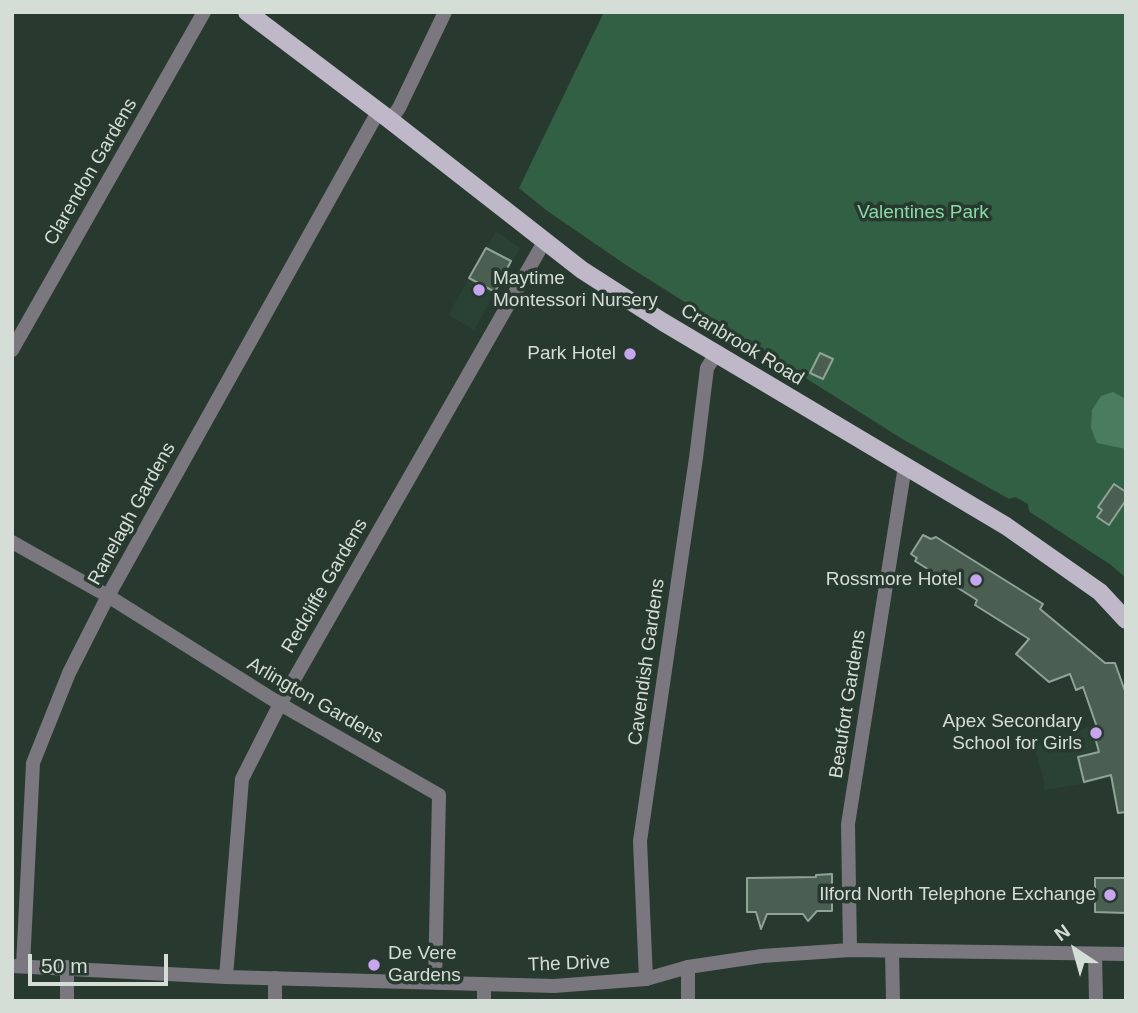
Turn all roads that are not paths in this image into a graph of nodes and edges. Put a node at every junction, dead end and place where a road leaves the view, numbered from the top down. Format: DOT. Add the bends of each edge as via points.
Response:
graph roads {
  1 [pos="204,12"];
  2 [pos="247,12"];
  3 [pos="445,12"];
  4 [pos="384,116"];
  5 [pos="544,242"];
  6 [pos="12,350"];
  7 [pos="716,355"];
  8 [pos="905,466"];
  9 [pos="12,542"];
  10 [pos="108,596"];
  11 [pos="1126,620"];
  12 [pos="280,704"];
  13 [pos="850,950"];
  14 [pos="892,951"];
  15 [pos="1095,954"];
  16 [pos="1126,954"];
  17 [pos="18,966"];
  18 [pos="67,967"];
  19 [pos="688,967"];
  20 [pos="226,977"];
  21 [pos="275,978"];
  22 [pos="646,979"];
  23 [pos="435,982"];
  24 [pos="484,984"];
  25 [pos="67,1001"];
  26 [pos="275,1001"];
  27 [pos="484,1001"];
  28 [pos="688,1001"];
  29 [pos="893,1001"];
  30 [pos="1096,1001"];
  1 -- 6 [label="street, Clarendon Gardens"];
  2 -- 4 [label="main road, Cranbrook Road"];
  3 -- 4 [label="street, Ranelagh Gardens" via="399,107"];
  4 -- 5 [label="main road, Cranbrook Road"];
  4 -- 10 [label="street, Ranelagh Gardens"];
  5 -- 7 [label="main road, Cranbrook Road"];
  5 -- 12 [label="street, Redcliffe Gardens"];
  7 -- 8 [label="main road, Cranbrook Road"];
  7 -- 22 [label="street, Cavendish Gardens" via="707,368 640,841"];
  8 -- 11 [label="main road, Cranbrook Road" via="1084,579"];
  8 -- 13 [label="street, Beaufort Gardens" via="848,824"];
  9 -- 10 [label="street, Arlington Gardens"];
  10 -- 12 [label="street, Arlington Gardens"];
  10 -- 17 [label="street, Ranelagh Gardens" via="69,673 33,763"];
  12 -- 20 [label="street, Redcliffe Gardens" via="242,779"];
  12 -- 23 [label="street, Arlington Gardens" via="439,795"];
  13 -- 14 [label="street, The Drive"];
  13 -- 19 [label="street, The Drive"];
  14 -- 15 [label="street, The Drive"];
  14 -- 29 [label="street"];
  15 -- 16 [label="street, The Drive"];
  15 -- 30 [label="street"];
  17 -- 18 [label="street, The Drive"];
  18 -- 20 [label="street, The Drive"];
  18 -- 25 [label="street"];
  19 -- 22 [label="street, The Drive"];
  19 -- 28 [label="street"];
  20 -- 21 [label="street, The Drive"];
  21 -- 23 [label="street, The Drive"];
  21 -- 26 [label="street"];
  22 -- 24 [label="street, The Drive" via="554,986"];
  23 -- 24 [label="street, The Drive"];
  24 -- 27 [label="street"];
}
